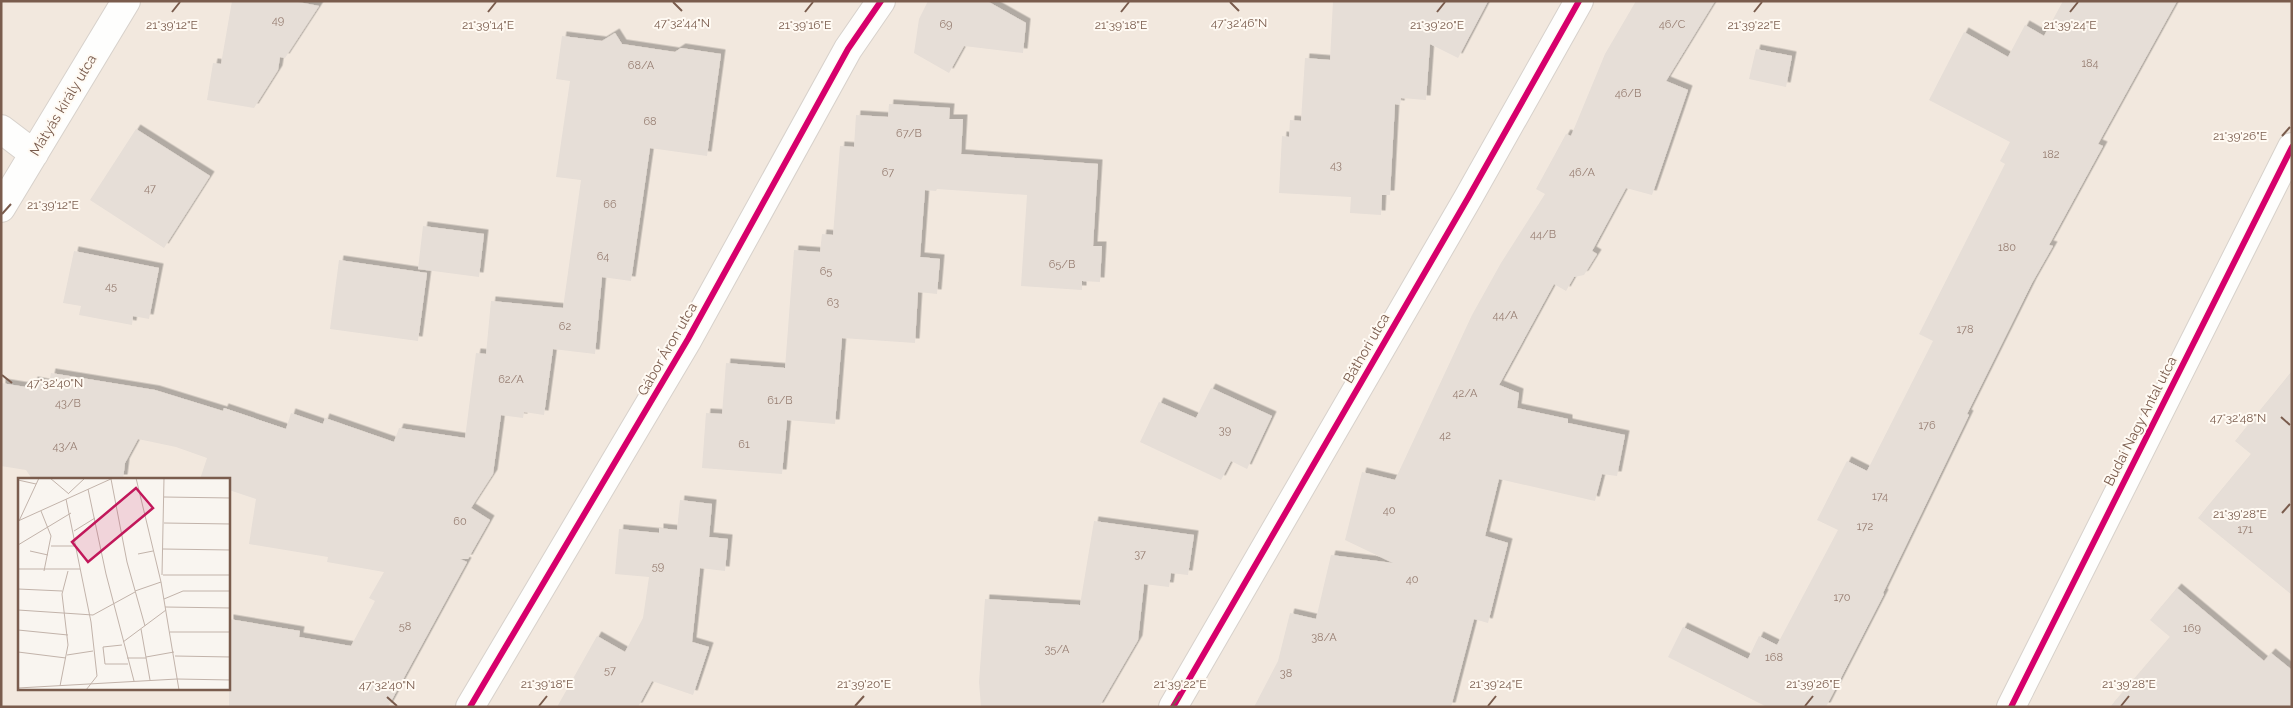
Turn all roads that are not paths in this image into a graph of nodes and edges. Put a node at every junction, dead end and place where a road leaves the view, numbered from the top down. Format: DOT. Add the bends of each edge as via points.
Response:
graph roads {
  1 [pos="126,1"];
  2 [pos="881,1"];
  3 [pos="1579,1"];
  4 [pos="1,129"];
  5 [pos="2292,147"];
  6 [pos="34,154"];
  7 [pos="1,208"];
  8 [pos="470,707"];
  9 [pos="1172,707"];
  10 [pos="2011,707"];
  1 -- 6 [label="street, Mátyás király utca"];
  2 -- 8 [label="street, Gábor Áron utca" via="848,49 688,339"];
  3 -- 9 [label="street, Báthori utca"];
  4 -- 6 [label="street"];
  5 -- 10 [label="street, Budai Nagy Antal utca"];
  6 -- 7 [label="street, Mátyás király utca"];
}
